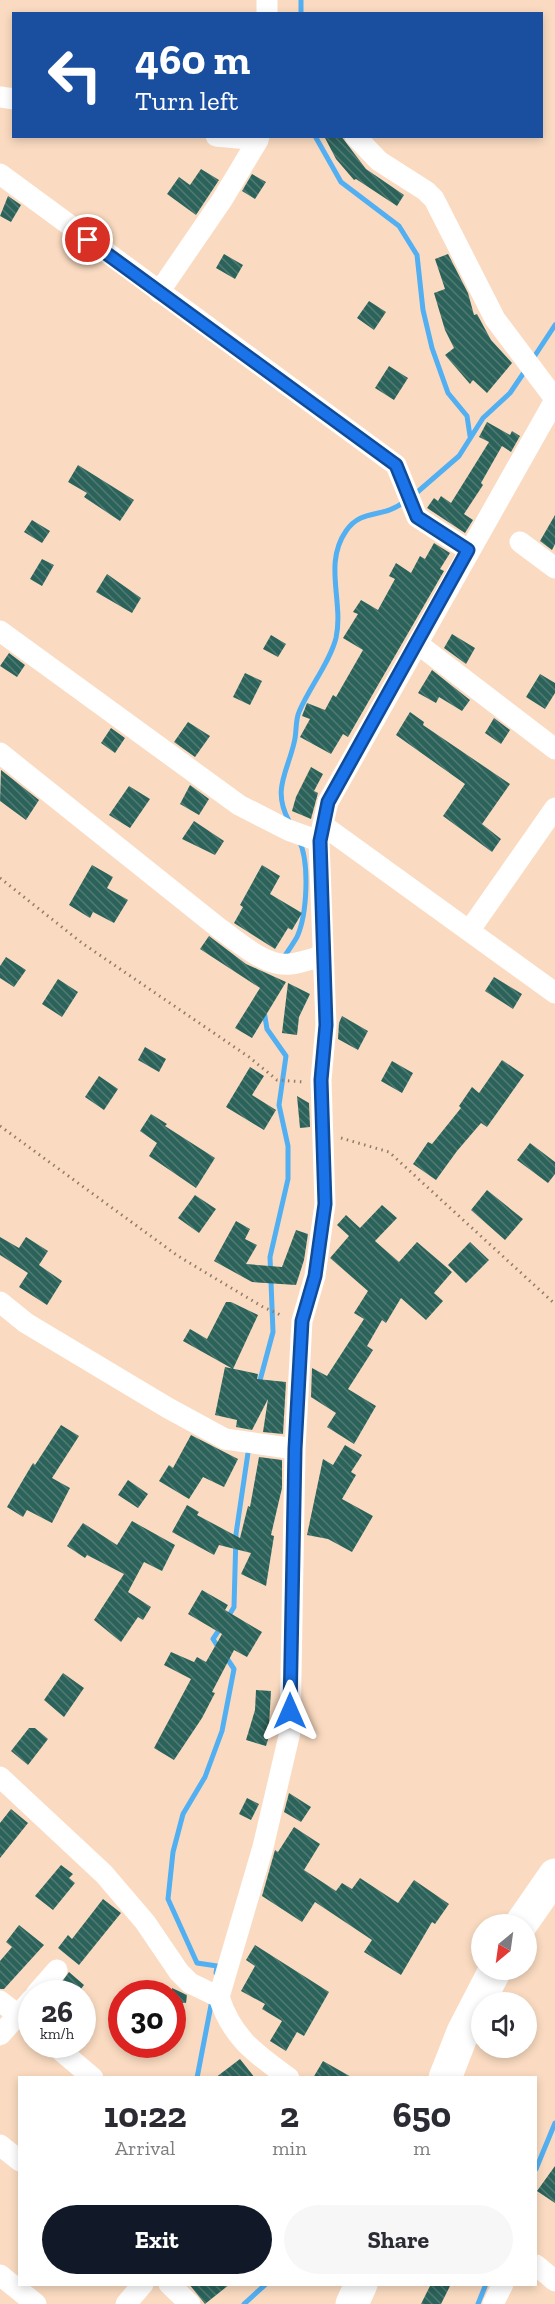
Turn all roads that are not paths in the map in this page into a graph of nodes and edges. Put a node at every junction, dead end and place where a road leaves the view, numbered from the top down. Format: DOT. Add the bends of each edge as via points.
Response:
graph roads {
  1 [pos="259,138"];
  2 [pos="357,138"];
  3 [pos="0,174"];
  4 [pos="159,292"];
  5 [pos="555,399"];
  6 [pos="520,543"];
  7 [pos="468,550"];
  8 [pos="555,568"];
  9 [pos="0,632"];
  10 [pos="417,644"];
  11 [pos="555,749"];
  12 [pos="0,753"];
  13 [pos="555,808"];
  14 [pos="308,833"];
  15 [pos="469,931"];
  16 [pos="322,956"];
  17 [pos="555,993"];
  18 [pos="0,1302"];
  19 [pos="295,1449"];
  20 [pos="0,1777"];
  21 [pos="555,1875"];
  22 [pos="528,1914"];
  23 [pos="57,1970"];
  24 [pos="48,1980"];
  25 [pos="490,1980"];
  26 [pos="212,1993"];
  27 [pos="0,2001"];
  28 [pos="18,2015"];
  29 [pos="18,2025"];
  30 [pos="0,2035"];
  31 [pos="69,2058"];
  32 [pos="91,2076"];
  33 [pos="286,2076"];
  34 [pos="446,2076"];
  35 [pos="0,2145"];
  36 [pos="18,2159"];
  37 [pos="537,2266"];
  38 [pos="0,2275"];
  39 [pos="555,2281"];
  40 [pos="141,2286"];
  41 [pos="171,2286"];
  42 [pos="359,2286"];
  43 [pos="502,2286"];
  44 [pos="36,2304"];
  45 [pos="126,2304"];
  46 [pos="190,2304"];
  47 [pos="352,2304"];
  48 [pos="493,2304"];
  1 -- 4 [label="street"];
  2 -- 5 [label="street" via="379,161 434,199 495,319"];
  3 -- 4 [label="street"];
  4 -- 7 [label="street" via="396,465 417,517"];
  5 -- 7 [label="street"];
  6 -- 8 [label="street"];
  7 -- 10 [label="street"];
  9 -- 14 [label="street" via="239,806"];
  10 -- 11 [label="street"];
  10 -- 14 [label="street"];
  12 -- 16 [label="street" via="220,929 282,964"];
  13 -- 15 [label="street"];
  14 -- 15 [label="street"];
  14 -- 16 [label="street"];
  15 -- 17 [label="street"];
  16 -- 19 [label="street" via="326,1025 321,1080 325,1204 315,1276 302,1321"];
  18 -- 19 [label="street" via="26,1323 225,1439"];
  19 -- 26 [label="street" via="290,1732 263,1847"];
  20 -- 26 [label="street" via="104,1874 179,1972 190,1983"];
  21 -- 22 [label="main road"];
  23 -- 24 [label="street"];
  25 -- 34 [label="main road"];
  26 -- 33 [label="street" via="248,2048"];
  27 -- 28 [label="street"];
  29 -- 30 [label="street"];
  31 -- 32 [label="street"];
  35 -- 36 [label="street"];
  37 -- 39 [label="street"];
  38 -- 44 [label="street"];
  40 -- 45 [label="street"];
  41 -- 46 [label="street"];
  42 -- 47 [label="main road"];
  43 -- 48 [label="street"];
}
